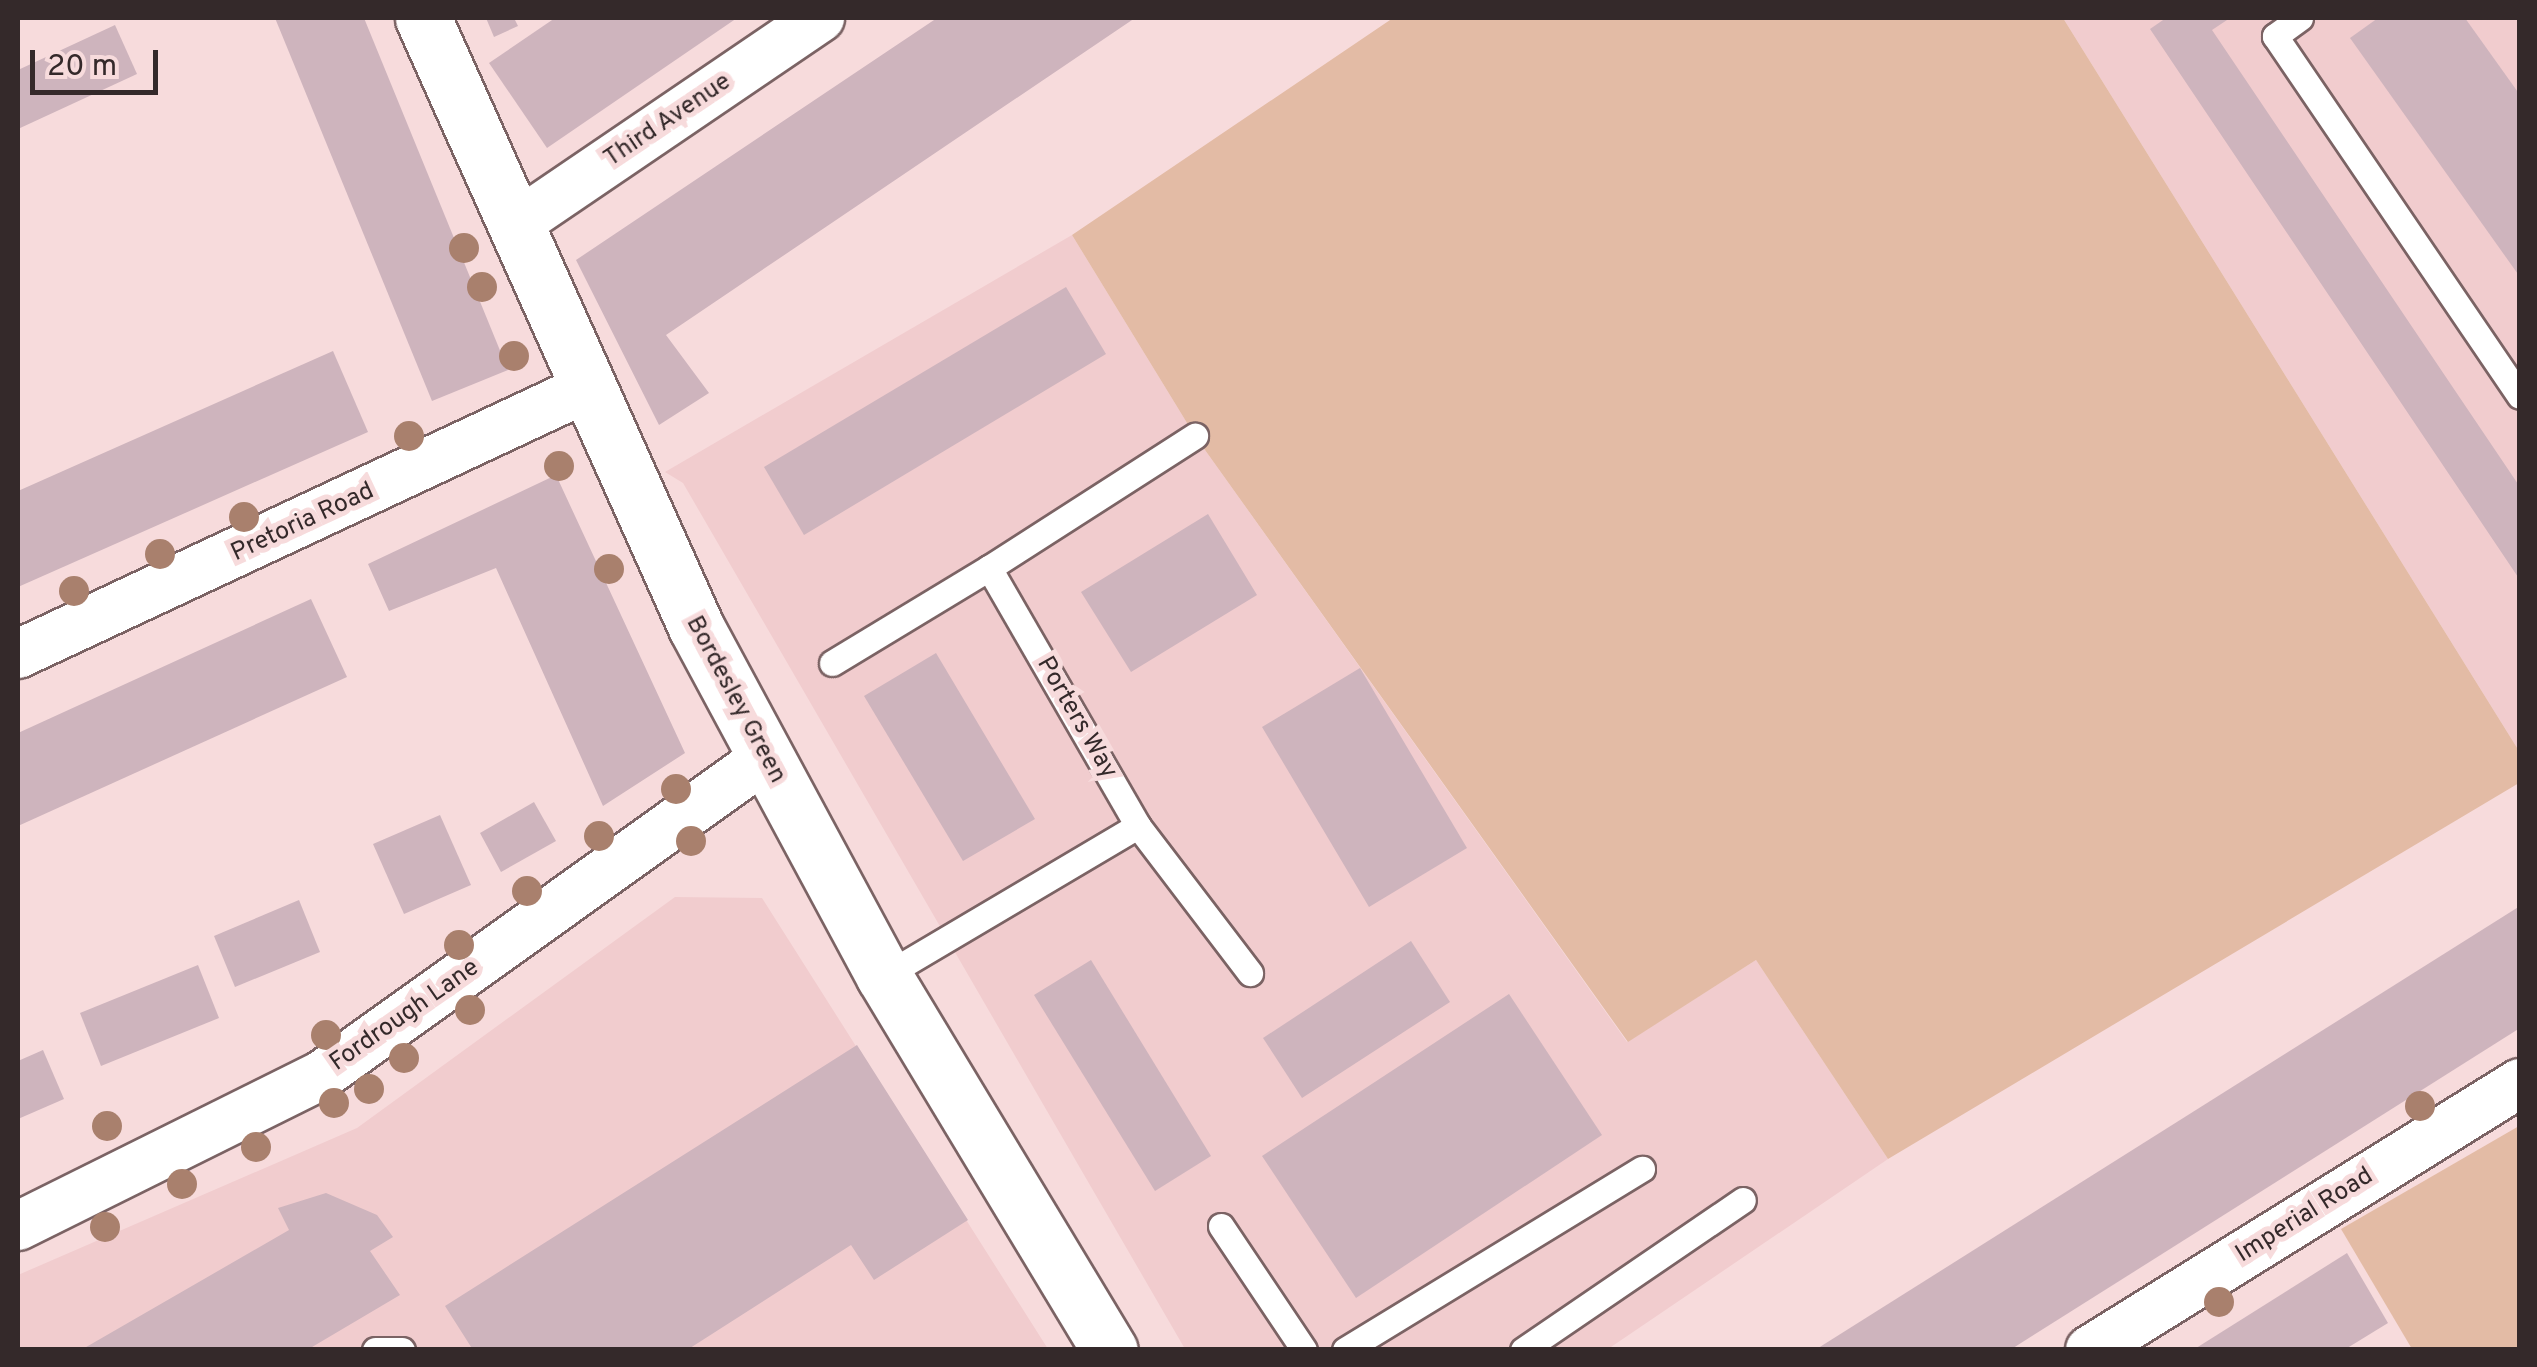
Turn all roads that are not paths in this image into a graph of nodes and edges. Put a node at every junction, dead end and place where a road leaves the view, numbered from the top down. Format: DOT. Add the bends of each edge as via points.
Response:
graph roads {
  1 [pos="423,18"];
  2 [pos="820,18"];
  3 [pos="2300,18"];
  4 [pos="516,225"];
  5 [pos="587,388"];
  6 [pos="2520,396"];
  7 [pos="1195,436"];
  8 [pos="989,568"];
  9 [pos="18,654"];
  10 [pos="832,664"];
  11 [pos="764,758"];
  12 [pos="1138,826"];
  13 [pos="1250,973"];
  14 [pos="884,976"];
  15 [pos="2520,1083"];
  16 [pos="1642,1169"];
  17 [pos="1744,1200"];
  18 [pos="18,1226"];
  19 [pos="1220,1226"];
  20 [pos="376,1350"];
  21 [pos="402,1350"];
  22 [pos="1110,1350"];
  23 [pos="1304,1350"];
  24 [pos="1345,1350"];
  25 [pos="1523,1350"];
  26 [pos="2090,1350"];
  1 -- 4 [label="main road, Bordesley Green"];
  2 -- 4 [label="street, Third Avenue"];
  3 -- 6 [label="lane" via="2275,36"];
  4 -- 5 [label="main road, Bordesley Green"];
  5 -- 9 [label="street, Pretoria Road"];
  5 -- 11 [label="main road, Bordesley Green"];
  7 -- 8 [label="lane"];
  8 -- 10 [label="lane"];
  8 -- 12 [label="lane, Porters Way"];
  11 -- 14 [label="main road, Bordesley Green"];
  11 -- 18 [label="street, Fordrough Lane" via="322,1075"];
  12 -- 13 [label="lane, Porters Way"];
  12 -- 14 [label="lane"];
  14 -- 22 [label="main road, Bordesley Green"];
  15 -- 26 [label="street, Imperial Road"];
  16 -- 24 [label="lane"];
  17 -- 25 [label="lane"];
  19 -- 23 [label="lane"];
  20 -- 21 [label="lane"];
}
